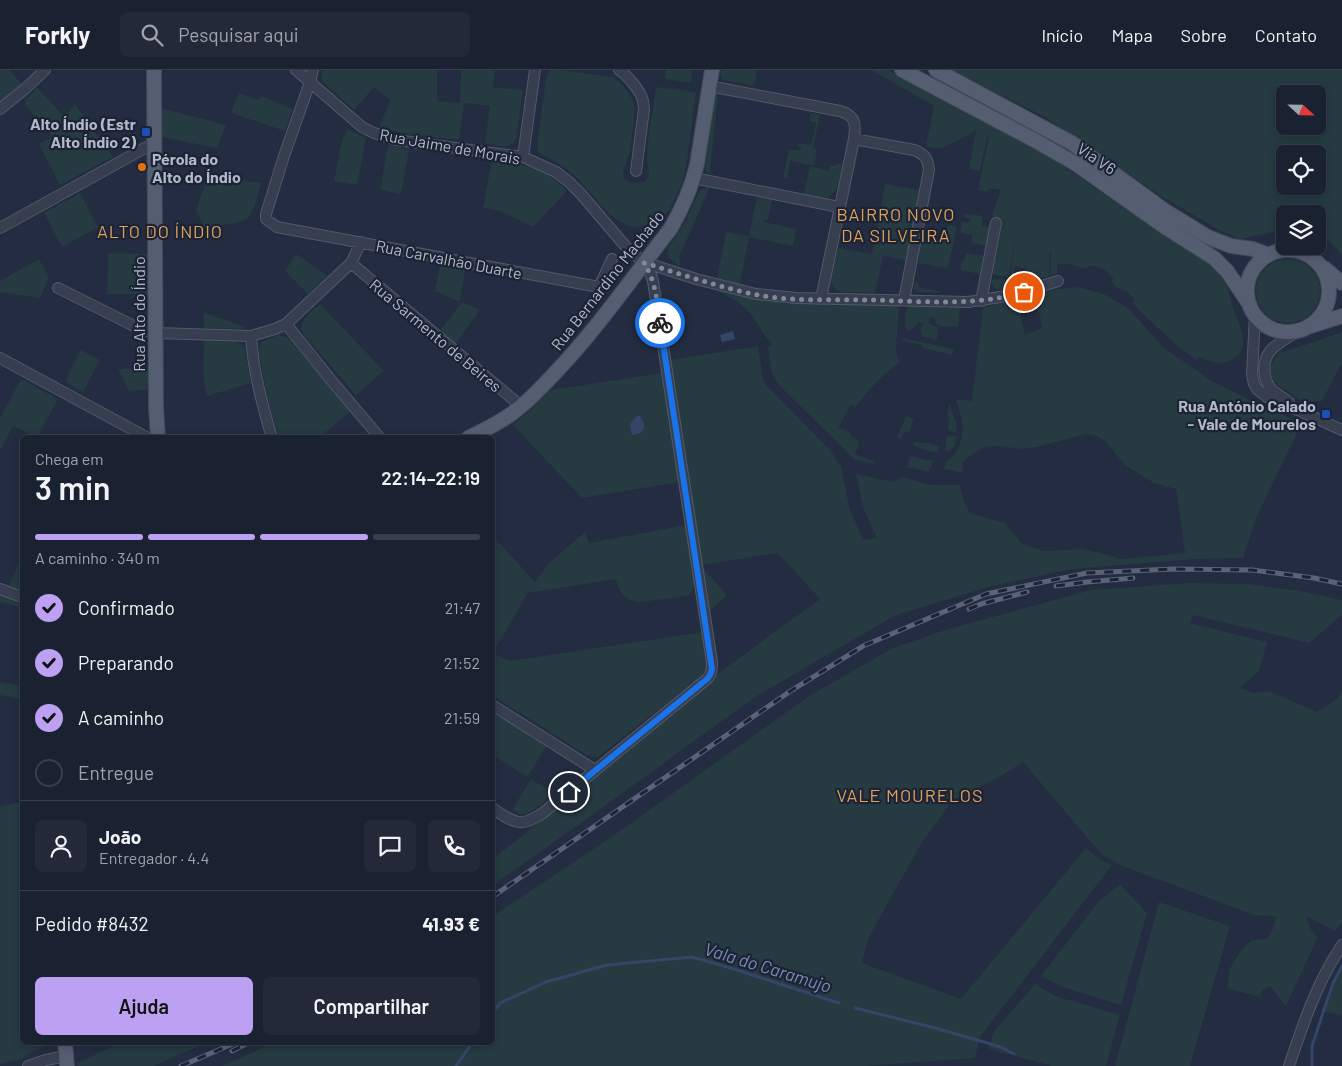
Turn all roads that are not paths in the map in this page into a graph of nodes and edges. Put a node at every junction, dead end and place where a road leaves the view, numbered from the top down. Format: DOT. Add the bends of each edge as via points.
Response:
graph roads {
  1 [pos="45,70"];
  2 [pos="154,70"];
  3 [pos="296,70"];
  4 [pos="313,70"];
  5 [pos="535,70"];
  6 [pos="619,70"];
  7 [pos="712,70"];
  8 [pos="902,70"];
  9 [pos="936,70"];
  10 [pos="310,82"];
  11 [pos="709,86"];
  12 [pos="0,110"];
  13 [pos="854,139"];
  14 [pos="154,143"];
  15 [pos="523,157"];
  16 [pos="636,171"];
  17 [pos="694,178"];
  18 [pos="839,207"];
  19 [pos="996,224"];
  20 [pos="0,228"];
  21 [pos="361,242"];
  22 [pos="1269,254"];
  23 [pos="612,260"];
  24 [pos="1317,262"];
  25 [pos="351,263"];
  26 [pos="644,263"];
  27 [pos="1058,281"];
  28 [pos="1342,282"];
  29 [pos="58,288"];
  30 [pos="821,299"];
  31 [pos="904,300"];
  32 [pos="982,301"];
  33 [pos="1252,310"];
  34 [pos="1342,316"];
  35 [pos="286,324"];
  36 [pos="1301,330"];
  37 [pos="156,333"];
  38 [pos="251,336"];
  39 [pos="0,358"];
  40 [pos="521,406"];
  41 [pos="1309,415"];
  42 [pos="1342,430"];
  43 [pos="142,435"];
  44 [pos="158,435"];
  45 [pos="271,435"];
  46 [pos="377,435"];
  47 [pos="474,435"];
  48 [pos="0,589"];
  49 [pos="20,597"];
  50 [pos="495,706"];
  51 [pos="596,770"];
  52 [pos="495,810"];
  53 [pos="1342,945"];
  54 [pos="66,1055"];
  55 [pos="28,1066"];
  56 [pos="1289,1066"];
  1 -- 12 [label="street"];
  2 -- 14 [label="main road, Rua Alto do Índio"];
  3 -- 10 [label="street, Rua Jaime de Morais"];
  4 -- 10 [label="street"];
  5 -- 15 [label="street"];
  6 -- 16 [label="street" via="643,101"];
  7 -- 11 [label="main road, Rua Bernardino Machado"];
  8 -- 33 [label="main road, Via V6" via="1036,141 1214,258 1227,271"];
  9 -- 22 [label="main road, Via V6" via="1072,143 1164,210 1208,237"];
  10 -- 15 [label="street, Rua Jaime de Morais" via="362,127 385,137"];
  10 -- 21 [label="street, Rua Carvalhão Duarte" via="266,219 277,227"];
  11 -- 13 [label="street" via="847,114 855,124"];
  11 -- 17 [label="main road, Rua Bernardino Machado"];
  13 -- 18 [label="street"];
  13 -- 31 [label="street" via="921,152 929,163"];
  14 -- 20 [label="street"];
  14 -- 37 [label="main road, Rua Alto do Índio"];
  15 -- 26 [label="street, Rua Jaime de Morais" via="556,172 569,182"];
  17 -- 18 [label="street"];
  17 -- 26 [label="main road, Rua Bernardino Machado" via="681,211"];
  18 -- 30 [label="street"];
  19 -- 32 [label="street"];
  21 -- 23 [label="street, Rua Carvalhão Duarte" via="599,287"];
  21 -- 25 [label="street"];
  22 -- 24 [label="main road" via="1294,250"];
  22 -- 33 [label="main road" via="1259,262 1249,279 1247,294"];
  24 -- 28 [label="main road"];
  24 -- 36 [label="main road" via="1326,277 1329,296 1314,323"];
  25 -- 35 [label="street"];
  25 -- 40 [label="street, Rua Sarmento de Beires"];
  26 -- 30 [label="street" via="756,294"];
  26 -- 40 [label="main road, Rua Bernardino Machado" via="593,331 560,369"];
  26 -- 51 [label="street" via="653,281 712,669 707,679"];
  27 -- 32 [label="street"];
  29 -- 37 [label="street" via="142,330"];
  30 -- 31 [label="street"];
  31 -- 32 [label="street"];
  33 -- 36 [label="main road" via="1272,329 1284,332"];
  33 -- 41 [label="street" via="1254,384 1267,397"];
  34 -- 36 [label="main road"];
  35 -- 38 [label="street"];
  35 -- 46 [label="street"];
  36 -- 41 [label="street" via="1272,349 1265,360 1264,371 1272,390"];
  37 -- 38 [label="street"];
  37 -- 44 [label="main road, Rua Alto do Índio"];
  38 -- 45 [label="street" via="259,389"];
  39 -- 43 [label="street"];
  40 -- 47 [label="main road, Rua Bernardino Machado"];
  41 -- 42 [label="street"];
  48 -- 49 [label="street"];
  50 -- 51 [label="street"];
  51 -- 52 [label="street" via="532,821 516,822"];
  53 -- 56 [label="street" via="1309,1008"];
  54 -- 55 [label="street"];
}
